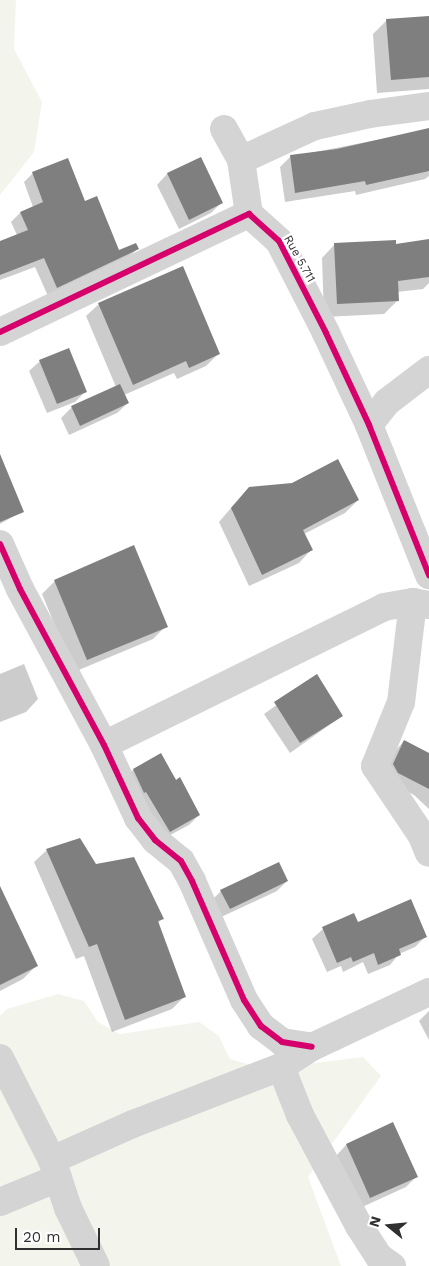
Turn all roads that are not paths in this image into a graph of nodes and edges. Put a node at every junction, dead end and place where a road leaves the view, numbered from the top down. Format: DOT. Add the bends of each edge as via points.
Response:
graph roads {
  1 [pos="429,106"];
  2 [pos="224,129"];
  3 [pos="241,160"];
  4 [pos="249,214"];
  5 [pos="0,332"];
  6 [pos="429,370"];
  7 [pos="369,425"];
  8 [pos="0,544"];
  9 [pos="429,575"];
  10 [pos="10,592"];
  11 [pos="421,604"];
  12 [pos="104,745"];
  13 [pos="429,853"];
  14 [pos="429,992"];
  15 [pos="312,1047"];
  16 [pos="0,1058"];
  17 [pos="281,1067"];
  18 [pos="55,1169"];
  19 [pos="0,1202"];
  20 [pos="96,1266"];
  21 [pos="392,1266"];
  1 -- 3 [label="street" via="315,126"];
  2 -- 3 [label="street"];
  3 -- 4 [label="street"];
  4 -- 5 [label="street"];
  4 -- 7 [label="street, Rue 5.711" via="279,241"];
  6 -- 7 [label="street" via="386,402"];
  7 -- 9 [label="street, Rue 5.711"];
  8 -- 10 [label="street"];
  10 -- 12 [label="street"];
  11 -- 12 [label="street" via="384,607"];
  11 -- 13 [label="street" via="401,702 375,766 422,836"];
  12 -- 15 [label="street" via="138,818 155,840 181,861 244,1000 261,1026 282,1042"];
  14 -- 15 [label="street"];
  15 -- 17 [label="street"];
  16 -- 18 [label="street"];
  17 -- 18 [label="street" via="132,1124"];
  17 -- 21 [label="street" via="300,1114 359,1226 379,1257"];
  18 -- 19 [label="street"];
  18 -- 20 [label="street" via="81,1240"];
}
